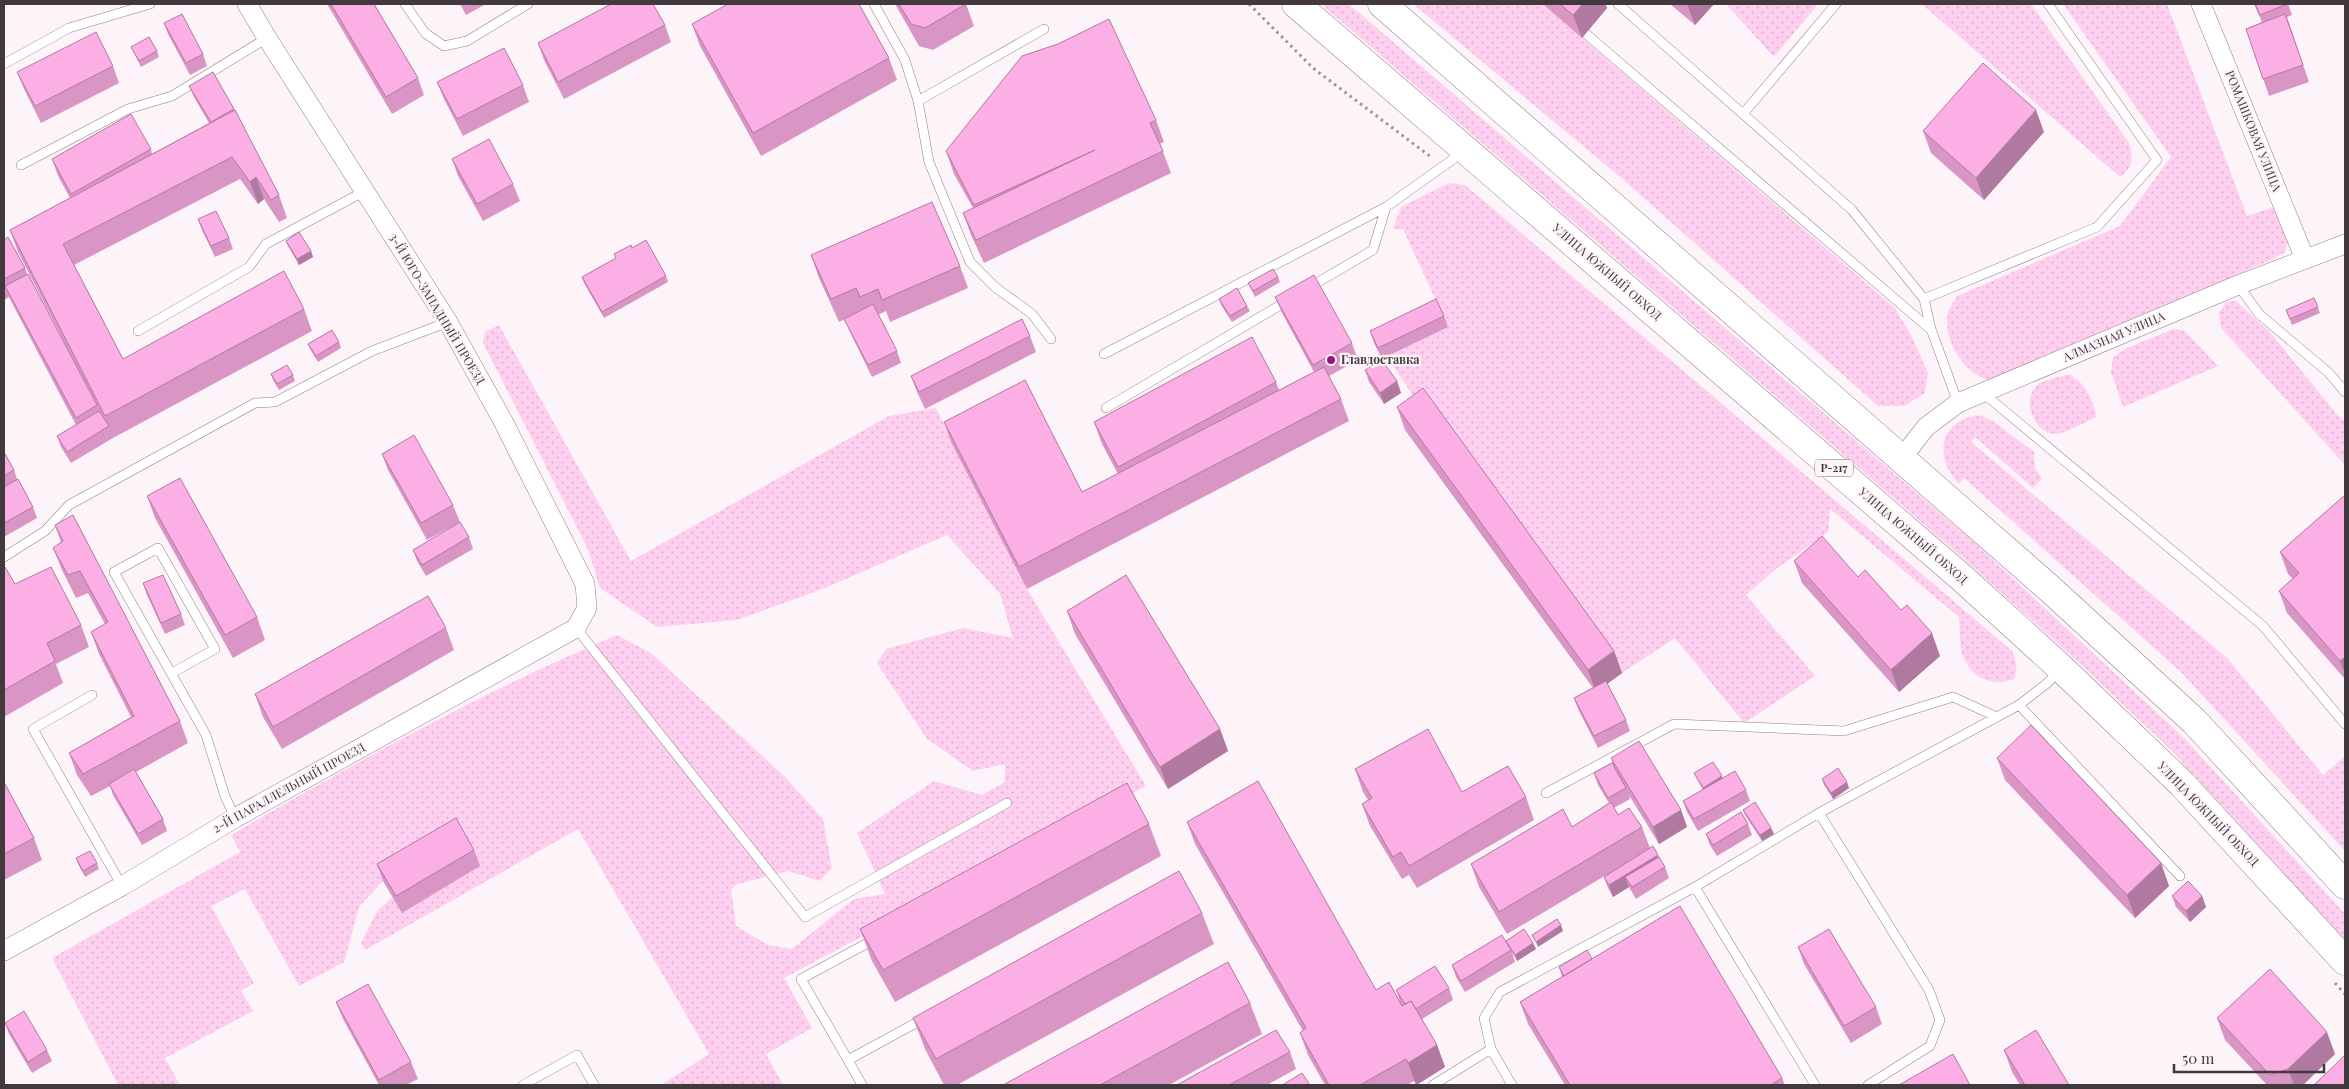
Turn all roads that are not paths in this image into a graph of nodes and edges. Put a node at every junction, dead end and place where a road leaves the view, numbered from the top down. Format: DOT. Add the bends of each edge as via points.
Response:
graph roads {
  1 [pos="150,4"];
  2 [pos="247,4"];
  3 [pos="406,4"];
  4 [pos="528,4"];
  5 [pos="874,4"];
  6 [pos="1296,4"];
  7 [pos="1382,4"];
  8 [pos="1618,4"];
  9 [pos="1836,4"];
  10 [pos="2048,4"];
  11 [pos="2201,4"];
  12 [pos="1573,23"];
  13 [pos="1044,29"];
  14 [pos="266,38"];
  15 [pos="4,64"];
  16 [pos="918,101"];
  17 [pos="1743,114"];
  18 [pos="1467,149"];
  19 [pos="21,165"];
  20 [pos="365,191"];
  21 [pos="1386,207"];
  22 [pos="2345,244"];
  23 [pos="2305,259"];
  24 [pos="2238,285"];
  25 [pos="1924,298"];
  26 [pos="448,322"];
  27 [pos="1931,329"];
  28 [pos="138,331"];
  29 [pos="1050,339"];
  30 [pos="1104,354"];
  31 [pos="2345,392"];
  32 [pos="1983,394"];
  33 [pos="1958,403"];
  34 [pos="1106,408"];
  35 [pos="1901,459"];
  36 [pos="4,557"];
  37 [pos="576,628"];
  38 [pos="2062,669"];
  39 [pos="172,674"];
  40 [pos="92,694"];
  41 [pos="2019,705"];
  42 [pos="1997,716"];
  43 [pos="2345,724"];
  44 [pos="1546,793"];
  45 [pos="1007,803"];
  46 [pos="1819,813"];
  47 [pos="235,818"];
  48 [pos="2180,876"];
  49 [pos="2345,885"];
  50 [pos="122,886"];
  51 [pos="1694,888"];
  52 [pos="889,931"];
  53 [pos="4,951"];
  54 [pos="2339,970"];
  55 [pos="935,1012"];
  56 [pos="1491,1049"];
  57 [pos="848,1060"];
  58 [pos="524,1085"];
  59 [pos="594,1085"];
  60 [pos="862,1085"];
  61 [pos="1434,1085"];
  62 [pos="1512,1085"];
  63 [pos="1815,1085"];
  64 [pos="1868,1085"];
  1 -- 15 [label="lane" via="69,28"];
  2 -- 14 [label="street, 3-Й ЮГО-ЗАПАДНЫЙ ПРОЕЗД"];
  3 -- 4 [label="lane" via="425,33 444,46 467,41"];
  5 -- 16 [label="lane" via="905,60"];
  6 -- 18 [label="main road, УЛИЦА ЮЖНЫЙ ОБХОД / Р-217"];
  7 -- 35 [label="main road"];
  8 -- 17 [label="lane"];
  9 -- 17 [label="lane"];
  10 -- 25 [label="lane" via="2157,160 2097,227"];
  11 -- 23 [label="street, РОМАШКОВАЯ УЛИЦА"];
  12 -- 27 [label="lane"];
  13 -- 16 [label="lane"];
  14 -- 19 [label="lane" via="172,96 128,109"];
  14 -- 20 [label="street, 3-Й ЮГО-ЗАПАДНЫЙ ПРОЕЗД"];
  16 -- 29 [label="lane" via="929,162 970,262 995,287 1032,314"];
  17 -- 25 [label="lane" via="1852,210"];
  18 -- 21 [label="lane"];
  18 -- 38 [label="main road, УЛИЦА ЮЖНЫЙ ОБХОД / Р-217" via="1962,578"];
  20 -- 26 [label="street, 3-Й ЮГО-ЗАПАДНЫЙ ПРОЕЗД"];
  20 -- 28 [label="lane" via="266,244 249,268"];
  21 -- 30 [label="lane"];
  21 -- 34 [label="lane" via="1374,250"];
  22 -- 23 [label="street, АЛМАЗНАЯ УЛИЦА"];
  23 -- 24 [label="street, АЛМАЗНАЯ УЛИЦА"];
  24 -- 31 [label="lane" via="2259,314 2329,374"];
  24 -- 32 [label="street, АЛМАЗНАЯ УЛИЦА"];
  25 -- 27 [label="lane"];
  26 -- 36 [label="lane" via="372,352 275,402 255,402 69,504 45,531"];
  26 -- 37 [label="street, 3-Й ЮГО-ЗАПАДНЫЙ ПРОЕЗД" via="504,423 585,584 587,608"];
  27 -- 33 [label="lane"];
  32 -- 33 [label="street, АЛМАЗНАЯ УЛИЦА"];
  32 -- 43 [label="lane" via="2263,626"];
  33 -- 35 [label="street, АЛМАЗНАЯ УЛИЦА" via="1926,427"];
  35 -- 49 [label="main road" via="2194,721"];
  37 -- 45 [label="lane" via="805,917"];
  37 -- 47 [label="street, 2-Й ПАРАЛЛЕЛЬНЫЙ ПРОЕЗД"];
  38 -- 41 [label="lane"];
  38 -- 54 [label="main road, УЛИЦА ЮЖНЫЙ ОБХОД / Р-217" via="2181,784"];
  39 -- 39 [label="lane" via="114,572 158,548 215,649"];
  39 -- 47 [label="lane" via="206,735"];
  40 -- 50 [label="lane" via="33,729"];
  41 -- 42 [label="lane"];
  41 -- 48 [label="lane"];
  42 -- 44 [label="lane" via="1953,697 1844,731 1674,724"];
  42 -- 46 [label="lane"];
  46 -- 51 [label="lane"];
  46 -- 64 [label="lane" via="1929,990 1940,1020 1930,1046"];
  47 -- 50 [label="street, 2-Й ПАРАЛЛЕЛЬНЫЙ ПРОЕЗД"];
  50 -- 53 [label="street, 2-Й ПАРАЛЛЕЛЬНЫЙ ПРОЕЗД"];
  51 -- 56 [label="lane" via="1500,992 1484,1018"];
  51 -- 63 [label="lane"];
  52 -- 57 [label="lane" via="801,979"];
  55 -- 57 [label="lane"];
  56 -- 61 [label="lane"];
  56 -- 62 [label="lane"];
  57 -- 60 [label="lane"];
  58 -- 59 [label="lane" via="577,1055"];
}
